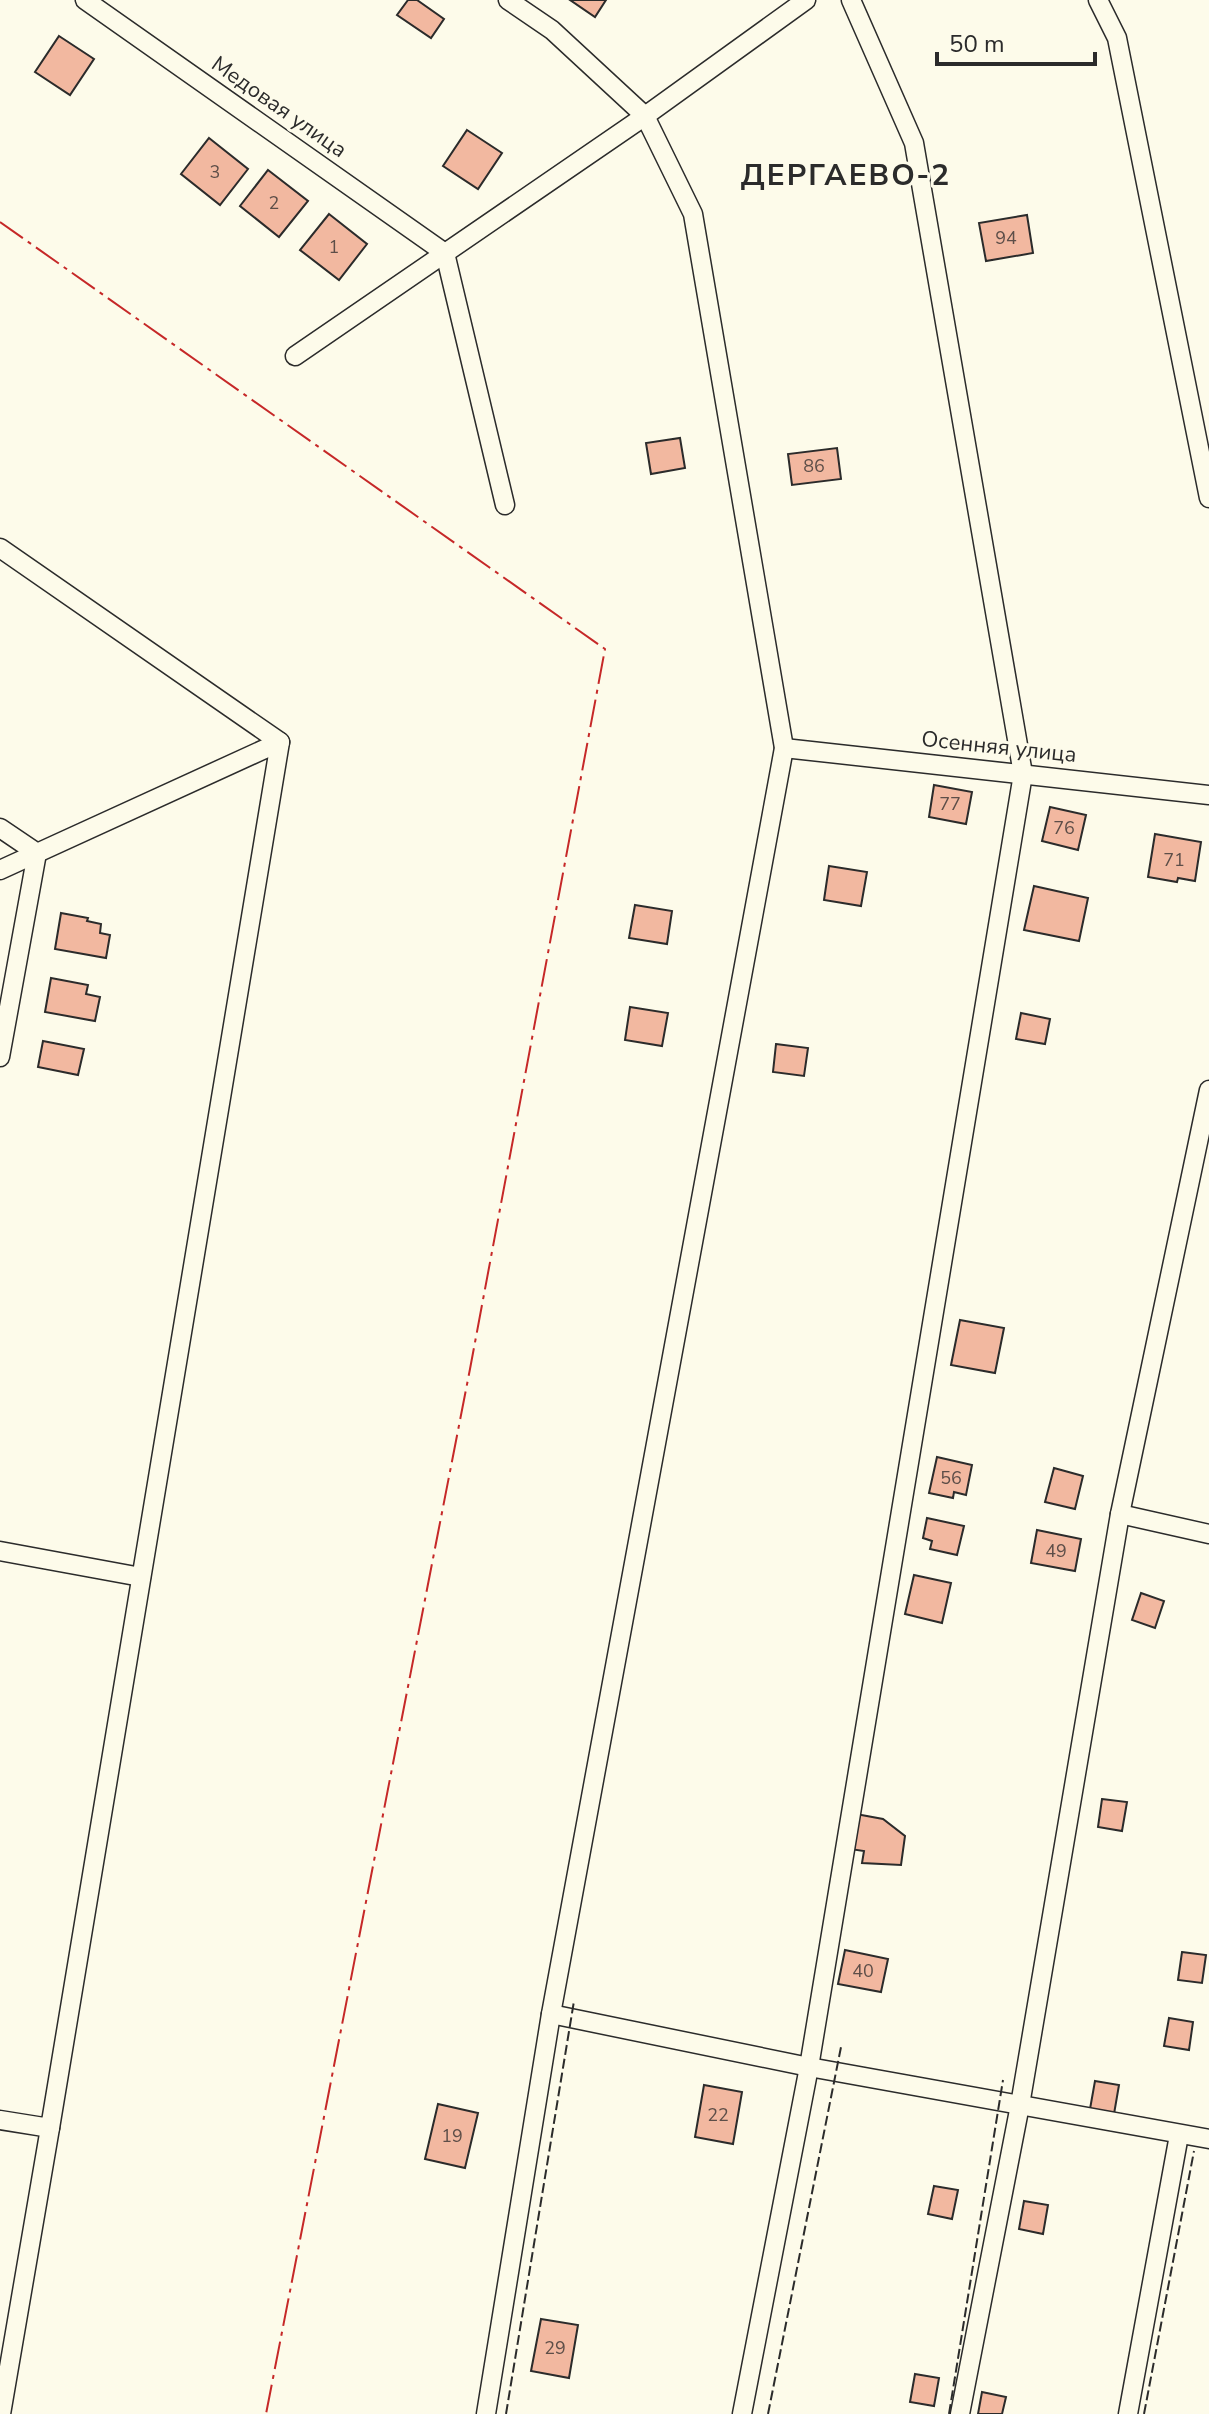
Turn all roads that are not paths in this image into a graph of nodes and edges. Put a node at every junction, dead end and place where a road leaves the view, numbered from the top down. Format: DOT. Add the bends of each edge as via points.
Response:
graph roads {
  1 [pos="85,0"];
  2 [pos="508,0"];
  3 [pos="806,0"];
  4 [pos="851,0"];
  5 [pos="1098,0"];
  6 [pos="645,116"];
  7 [pos="445,253"];
  8 [pos="295,356"];
  9 [pos="1209,498"];
  10 [pos="505,505"];
  11 [pos="0,548"];
  12 [pos="280,742"];
  13 [pos="784,748"];
  14 [pos="1023,774"];
  15 [pos="1209,795"];
  16 [pos="0,828"];
  17 [pos="37,853"];
  18 [pos="0,870"];
  19 [pos="0,1057"];
  20 [pos="1209,1090"];
  21 [pos="1120,1514"];
  22 [pos="1209,1534"];
  23 [pos="0,1551"];
  24 [pos="141,1577"];
  25 [pos="551,2014"];
  26 [pos="809,2067"];
  27 [pos="1020,2105"];
  28 [pos="0,2120"];
  29 [pos="50,2128"];
  30 [pos="1179,2135"];
  31 [pos="1209,2139"];
  32 [pos="1,2414"];
  33 [pos="486,2414"];
  34 [pos="742,2414"];
  35 [pos="960,2414"];
  36 [pos="1128,2414"];
  1 -- 7 [label="street, Медовая улица"];
  2 -- 6 [label="street" via="552,30"];
  3 -- 6 [label="street"];
  4 -- 14 [label="street" via="914,143"];
  5 -- 9 [label="street" via="1117,38"];
  6 -- 7 [label="street"];
  6 -- 13 [label="street" via="693,214"];
  7 -- 8 [label="street"];
  7 -- 10 [label="street"];
  11 -- 12 [label="street"];
  12 -- 17 [label="street"];
  12 -- 24 [label="street"];
  13 -- 14 [label="street, Осенняя улица"];
  13 -- 25 [label="street"];
  14 -- 15 [label="street, Осенняя улица"];
  14 -- 26 [label="street"];
  16 -- 17 [label="street"];
  17 -- 18 [label="street"];
  17 -- 19 [label="street"];
  20 -- 21 [label="street"];
  21 -- 22 [label="street"];
  21 -- 27 [label="street"];
  23 -- 24 [label="street"];
  24 -- 29 [label="street"];
  25 -- 26 [label="street"];
  25 -- 33 [label="street"];
  26 -- 27 [label="street"];
  26 -- 34 [label="street"];
  27 -- 30 [label="street"];
  27 -- 35 [label="street"];
  28 -- 29 [label="street"];
  29 -- 32 [label="street"];
  30 -- 31 [label="street"];
  30 -- 36 [label="street"];
}
